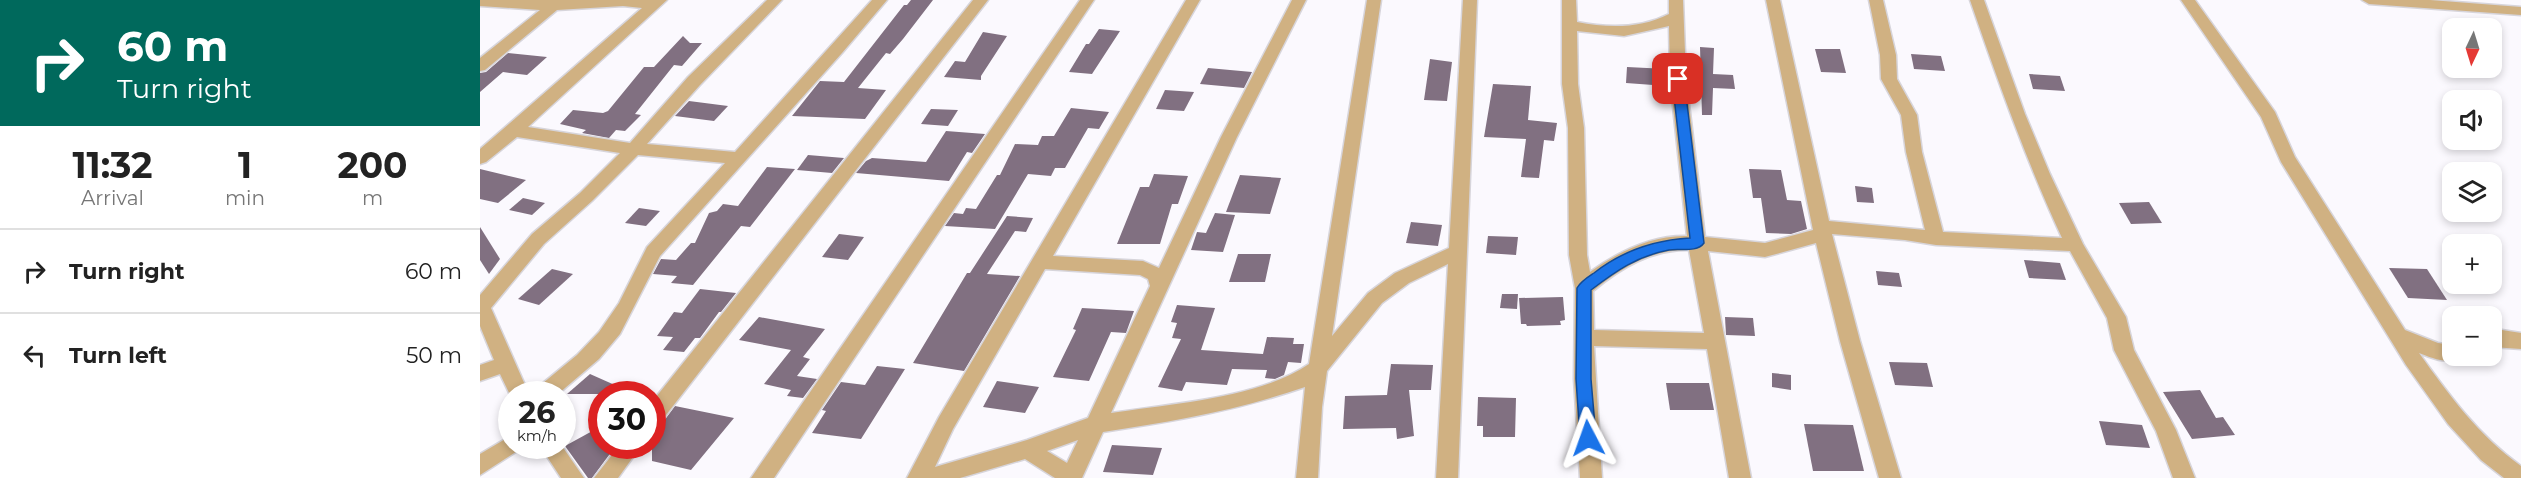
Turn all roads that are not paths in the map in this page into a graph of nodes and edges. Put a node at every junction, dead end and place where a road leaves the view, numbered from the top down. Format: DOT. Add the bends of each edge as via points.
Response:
graph roads {
  1 [pos="775,0"];
  2 [pos="880,0"];
  3 [pos="981,0"];
  4 [pos="1087,0"];
  5 [pos="1193,0"];
  6 [pos="1299,0"];
  7 [pos="1374,0"];
  8 [pos="1470,0"];
  9 [pos="1569,0"];
  10 [pos="1773,0"];
  11 [pos="1876,0"];
  12 [pos="1977,0"];
  13 [pos="2188,0"];
  14 [pos="2377,0"];
  15 [pos="480,2"];
  16 [pos="557,3"];
  17 [pos="657,3"];
  18 [pos="2499,5"];
  19 [pos="1677,8"];
  20 [pos="2521,11"];
  21 [pos="1569,25"];
  22 [pos="480,66"];
  23 [pos="514,131"];
  24 [pos="634,149"];
  25 [pos="480,158"];
  26 [pos="739,158"];
  27 [pos="1822,231"];
  28 [pos="1936,238"];
  29 [pos="1697,243"];
  30 [pos="2074,245"];
  31 [pos="1457,252"];
  32 [pos="1042,262"];
  33 [pos="1160,287"];
  34 [pos="1584,288"];
  35 [pos="481,306"];
  36 [pos="2397,334"];
  37 [pos="1586,338"];
  38 [pos="2502,338"];
  39 [pos="1716,341"];
  40 [pos="2521,341"];
  41 [pos="2442,351"];
  42 [pos="505,364"];
  43 [pos="1318,368"];
  44 [pos="480,373"];
  45 [pos="513,381"];
  46 [pos="560,381"];
  47 [pos="666,400"];
  48 [pos="1097,424"];
  49 [pos="1027,449"];
  50 [pos="498,454"];
  51 [pos="559,459"];
  52 [pos="620,459"];
  53 [pos="480,466"];
  54 [pos="573,478"];
  55 [pos="605,478"];
  56 [pos="762,478"];
  57 [pos="918,478"];
  58 [pos="928,478"];
  59 [pos="1071,478"];
  60 [pos="1307,478"];
  61 [pos="1447,478"];
  62 [pos="1591,478"];
  63 [pos="1740,478"];
  64 [pos="1890,478"];
  65 [pos="2184,478"];
  66 [pos="2521,478"];
  1 -- 24 [label="street" via="694,81"];
  2 -- 26 [label="street"];
  3 -- 47 [label="street"];
  4 -- 56 [label="street"];
  5 -- 32 [label="street"];
  6 -- 33 [label="street" via="1229,137"];
  7 -- 43 [label="street"];
  8 -- 31 [label="street"];
  9 -- 21 [label="street"];
  10 -- 27 [label="street"];
  11 -- 28 [label="street" via="1888,55 1888,79 1909,115 1914,152"];
  12 -- 30 [label="street" via="2017,114"];
  13 -- 36 [label="street" via="2269,116 2288,158"];
  14 -- 18 [label="street"];
  15 -- 16 [label="street"];
  16 -- 17 [label="street"];
  16 -- 22 [label="street"];
  17 -- 23 [label="street"];
  18 -- 20 [label="street"];
  19 -- 21 [label="street" via="1653,28 1612,32"];
  19 -- 29 [label="street" via="1678,79"];
  21 -- 34 [label="street" via="1578,255"];
  23 -- 24 [label="street"];
  23 -- 25 [label="street"];
  24 -- 26 [label="street"];
  24 -- 35 [label="street" via="538,239"];
  26 -- 46 [label="street" via="653,252 607,337"];
  27 -- 28 [label="street"];
  27 -- 29 [label="street" via="1768,250"];
  27 -- 64 [label="street"];
  28 -- 30 [label="street"];
  29 -- 34 [label="street" via="1636,254 1617,262"];
  29 -- 39 [label="street"];
  30 -- 65 [label="street" via="2116,317 2124,350 2166,430"];
  31 -- 43 [label="street" via="1402,278 1376,298"];
  31 -- 61 [label="street"];
  32 -- 33 [label="street" via="1143,268 1155,275"];
  32 -- 57 [label="street" via="951,414"];
  33 -- 48 [label="street"];
  34 -- 37 [label="street"];
  35 -- 42 [label="street"];
  36 -- 41 [label="street"];
  36 -- 66 [label="street" via="2455,418 2488,454"];
  37 -- 39 [label="street"];
  37 -- 62 [label="street" via="1584,379"];
  38 -- 40 [label="street"];
  39 -- 63 [label="street"];
  42 -- 44 [label="street"];
  42 -- 45 [label="street"];
  43 -- 48 [label="street" via="1301,380 1254,396"];
  43 -- 60 [label="street"];
  48 -- 49 [label="street"];
  48 -- 59 [label="street"];
  49 -- 58 [label="street"];
  49 -- 59 [label="street"];
  50 -- 53 [label="street"];
  51 -- 54 [label="street"];
  52 -- 55 [label="street"];
}
